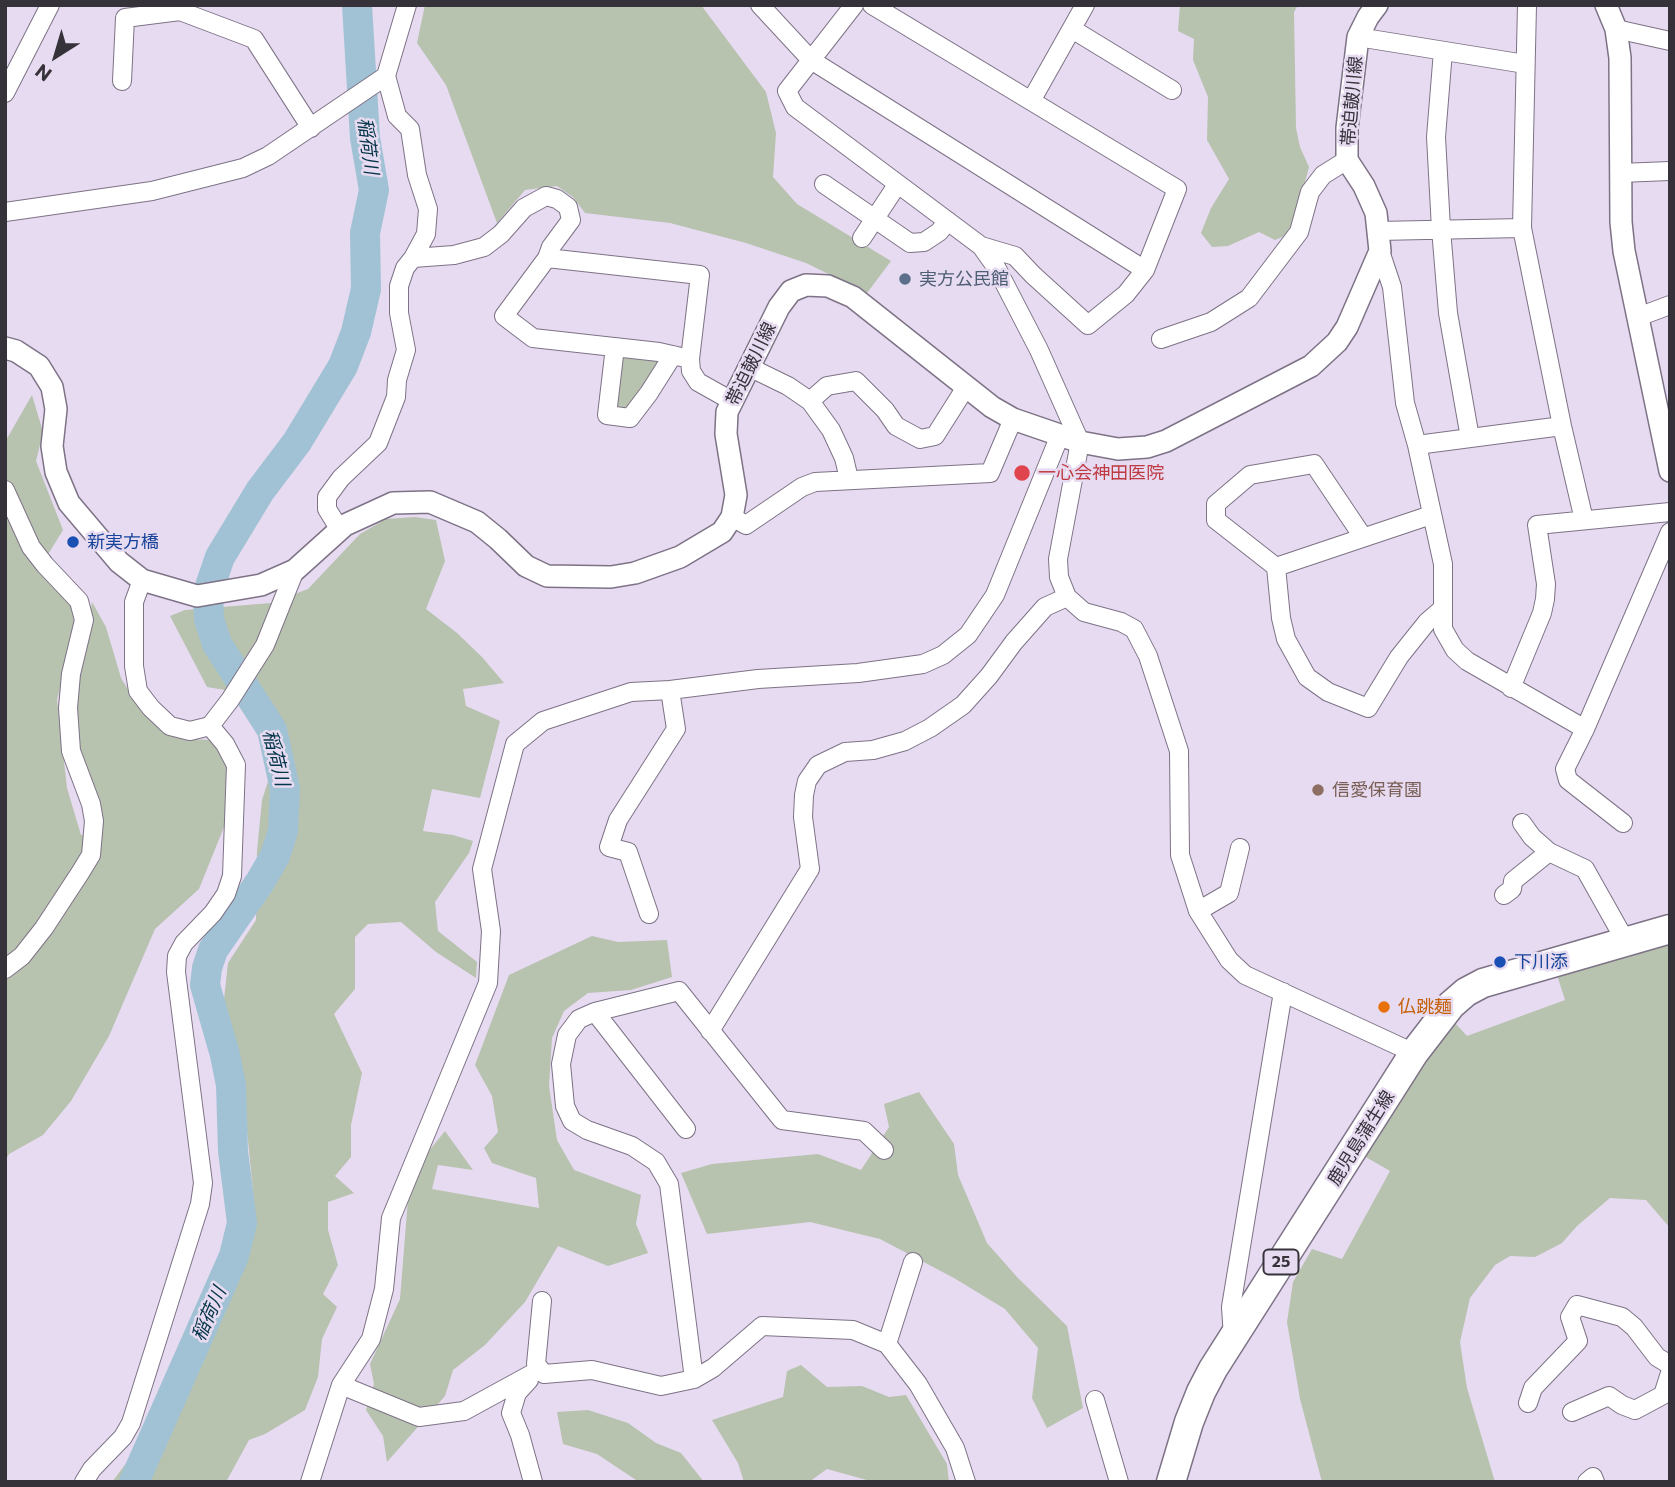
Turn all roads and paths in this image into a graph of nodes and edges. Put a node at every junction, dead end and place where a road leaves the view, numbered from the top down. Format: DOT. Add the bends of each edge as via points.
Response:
graph roads {
  1 [pos="50,5"];
  2 [pos="407,5"];
  3 [pos="760,5"];
  4 [pos="854,5"];
  5 [pos="872,5"];
  6 [pos="1086,5"];
  7 [pos="1377,5"];
  8 [pos="1527,5"];
  9 [pos="1606,5"];
  10 [pos="1072,29"];
  11 [pos="1616,29"];
  12 [pos="1358,37"];
  13 [pos="1670,41"];
  14 [pos="1443,51"];
  15 [pos="811,60"];
  16 [pos="1525,64"];
  17 [pos="10,68"];
  18 [pos="382,78"];
  19 [pos="122,81"];
  20 [pos="1172,90"];
  21 [pos="5,93"];
  22 [pos="1031,101"];
  23 [pos="311,128"];
  24 [pos="1348,160"];
  25 [pos="1670,171"];
  26 [pos="1620,173"];
  27 [pos="824,184"];
  28 [pos="897,185"];
  29 [pos="5,212"];
  30 [pos="874,219"];
  31 [pos="948,221"];
  32 [pos="1522,228"];
  33 [pos="1440,229"];
  34 [pos="862,238"];
  35 [pos="1379,241"];
  36 [pos="981,246"];
  37 [pos="413,258"];
  38 [pos="547,258"];
  39 [pos="1145,270"];
  40 [pos="1670,305"];
  41 [pos="1638,317"];
  42 [pos="1161,339"];
  43 [pos="615,347"];
  44 [pos="5,348"];
  45 [pos="681,357"];
  46 [pos="748,367"];
  47 [pos="966,387"];
  48 [pos="732,401"];
  49 [pos="810,401"];
  50 [pos="1663,408"];
  51 [pos="1013,419"];
  52 [pos="1562,426"];
  53 [pos="1070,438"];
  54 [pos="1470,438"];
  55 [pos="1417,445"];
  56 [pos="1670,471"];
  57 [pos="849,479"];
  58 [pos="5,490"];
  59 [pos="1670,512"];
  60 [pos="1431,514"];
  61 [pos="732,517"];
  62 [pos="1584,520"];
  63 [pos="340,530"];
  64 [pos="1670,533"];
  65 [pos="1363,537"];
  66 [pos="1276,567"];
  67 [pos="295,570"];
  68 [pos="142,580"];
  69 [pos="1067,597"];
  70 [pos="1442,609"];
  71 [pos="1511,688"];
  72 [pos="670,690"];
  73 [pos="210,726"];
  74 [pos="1585,729"];
  75 [pos="1522,823"];
  76 [pos="1623,823"];
  77 [pos="1240,849"];
  78 [pos="1549,852"];
  79 [pos="1504,895"];
  80 [pos="1198,911"];
  81 [pos="649,914"];
  82 [pos="1670,929"];
  83 [pos="1626,942"];
  84 [pos="5,969"];
  85 [pos="1283,992"];
  86 [pos="595,1012"];
  87 [pos="710,1031"];
  88 [pos="1414,1054"];
  89 [pos="686,1129"];
  90 [pos="884,1150"];
  91 [pos="914,1262"];
  92 [pos="542,1301"];
  93 [pos="1233,1337"];
  94 [pos="887,1345"];
  95 [pos="1670,1365"];
  96 [pos="539,1370"];
  97 [pos="1670,1373"];
  98 [pos="694,1379"];
  99 [pos="341,1385"];
  100 [pos="1095,1400"];
  101 [pos="1528,1403"];
  102 [pos="1572,1412"];
  103 [pos="84,1482"];
  104 [pos="310,1482"];
  105 [pos="533,1482"];
  106 [pos="966,1482"];
  107 [pos="1119,1482"];
  108 [pos="1171,1482"];
  109 [pos="1587,1482"];
  110 [pos="1595,1482"];
  1 -- 17 [label="street"];
  2 -- 18 [label="street"];
  3 -- 15 [label="street"];
  4 -- 15 [label="street"];
  5 -- 22 [label="street"];
  6 -- 10 [label="street"];
  7 -- 12 [label="street, 帯迫皷川線"];
  8 -- 16 [label="street"];
  9 -- 11 [label="street"];
  10 -- 20 [label="street"];
  10 -- 22 [label="street"];
  11 -- 13 [label="street"];
  11 -- 26 [label="street"];
  12 -- 14 [label="street"];
  12 -- 24 [label="street, 帯迫皷川線" via="1347,128"];
  14 -- 16 [label="street"];
  14 -- 33 [label="street" via="1436,137"];
  15 -- 28 [label="street" via="788,91 795,107"];
  15 -- 39 [label="street"];
  16 -- 32 [label="street"];
  17 -- 21 [label="street"];
  18 -- 23 [label="street"];
  18 -- 37 [label="street" via="397,116 410,129 428,209 426,234"];
  19 -- 23 [label="street" via="125,18 180,11 254,39"];
  22 -- 39 [label="street" via="1177,190"];
  23 -- 29 [label="street" via="243,168 152,191"];
  24 -- 35 [label="street, 帯迫皷川線" via="1376,213"];
  24 -- 42 [label="street" via="1323,175 1310,192 1299,232 1249,298 1211,321"];
  25 -- 26 [label="street"];
  26 -- 41 [label="street" via="1624,251"];
  27 -- 30 [label="street"];
  28 -- 30 [label="street"];
  28 -- 31 [label="street"];
  30 -- 31 [label="street" via="910,243 924,242"];
  30 -- 34 [label="street"];
  31 -- 36 [label="street"];
  32 -- 33 [label="street"];
  32 -- 52 [label="street"];
  33 -- 35 [label="street"];
  33 -- 54 [label="street" via="1448,313"];
  35 -- 53 [label="street, 帯迫皷川線" via="1347,327 1311,366 1147,447 1118,449"];
  35 -- 55 [label="street" via="1392,287 1405,403"];
  36 -- 39 [label="street" via="1015,256 1088,325 1126,294"];
  36 -- 53 [label="street" via="1039,350"];
  37 -- 38 [label="street" via="484,247 524,208 546,196 568,207 571,220"];
  37 -- 63 [label="street" via="399,286 406,350 396,397 378,443 327,497 327,509"];
  38 -- 43 [label="street" via="504,316 533,338"];
  38 -- 45 [label="street" via="700,275"];
  40 -- 41 [label="street"];
  41 -- 50 [label="street"];
  43 -- 45 [label="street"];
  43 -- 45 [label="street" via="607,415 630,418"];
  44 -- 68 [label="street" via="38,366 52,387 56,409 52,446 56,472 69,503 119,562"];
  45 -- 48 [label="street" via="698,382"];
  46 -- 47 [label="street, 帯迫皷川線" via="791,291 806,285 828,286 853,297"];
  46 -- 48 [label="street, 帯迫皷川線"];
  46 -- 49 [label="street"];
  47 -- 49 [label="street" via="935,436 920,439 896,426 856,381 827,386"];
  47 -- 51 [label="street, 帯迫皷川線"];
  48 -- 61 [label="street, 帯迫皷川線" via="726,434 736,495"];
  49 -- 57 [label="street" via="831,430"];
  50 -- 56 [label="street"];
  51 -- 53 [label="street, 帯迫皷川線"];
  51 -- 57 [label="street" via="990,473"];
  52 -- 54 [label="street"];
  52 -- 62 [label="street"];
  53 -- 69 [label="street" via="1058,559"];
  53 -- 72 [label="street" via="995,595 968,635 943,655 923,664 858,674"];
  54 -- 55 [label="street"];
  55 -- 60 [label="street"];
  57 -- 61 [label="street" via="815,481 746,525"];
  58 -- 84 [label="street" via="31,547 79,601 84,620 68,708 71,751 94,821 91,855 44,928"];
  59 -- 62 [label="street"];
  60 -- 65 [label="street"];
  60 -- 70 [label="street" via="1443,564"];
  61 -- 63 [label="street" via="722,532 680,557 611,577 547,576 526,566 477,522 430,502 393,503"];
  62 -- 71 [label="street" via="1537,524 1545,599"];
  63 -- 67 [label="street"];
  64 -- 74 [label="street"];
  65 -- 66 [label="street"];
  65 -- 66 [label="street" via="1314,464 1250,475 1216,504 1216,520"];
  66 -- 70 [label="street" via="1286,639 1307,677 1328,692 1368,708 1399,657"];
  67 -- 68 [label="street" via="261,585 197,596"];
  67 -- 73 [label="street" via="265,645"];
  68 -- 73 [label="street" via="134,602 138,691 170,726 190,731"];
  69 -- 80 [label="street" via="1084,612 1134,629 1149,656 1179,751 1180,855"];
  69 -- 87 [label="street" via="1045,607 963,705 930,728 905,741 845,752 818,765 804,794 810,869"];
  70 -- 71 [label="street" via="1443,629 1455,650"];
  71 -- 74 [label="street"];
  72 -- 81 [label="street" via="676,729 618,820 609,846 628,852"];
  72 -- 99 [label="street" via="631,692 579,708 543,721 515,744 482,869 491,931 488,983 391,1218 384,1289 371,1339"];
  73 -- 103 [label="street" via="236,765 232,876 213,913 184,943 176,972 203,1183 200,1204 131,1423"];
  74 -- 76 [label="street" via="1564,769 1568,780"];
  75 -- 78 [label="street"];
  77 -- 80 [label="street" via="1229,893"];
  78 -- 79 [label="street" via="1513,881"];
  78 -- 83 [label="street" via="1585,869"];
  80 -- 85 [label="street" via="1229,960 1245,975"];
  82 -- 83 [label="main road, 鹿児島蒲生線 / 25"];
  83 -- 88 [label="main road, 鹿児島蒲生線 / 25" via="1465,992"];
  85 -- 88 [label="street"];
  85 -- 93 [label="street" via="1231,1307"];
  86 -- 87 [label="street" via="679,991"];
  86 -- 89 [label="street"];
  86 -- 98 [label="street" via="579,1019 567,1035 561,1064 565,1106 572,1121 632,1146 656,1163 669,1184"];
  87 -- 90 [label="street" via="782,1120 864,1132"];
  88 -- 93 [label="main road, 鹿児島蒲生線 / 25"];
  91 -- 94 [label="street"];
  92 -- 96 [label="street" via="536,1355"];
  93 -- 108 [label="main road, 鹿児島蒲生線 / 25" via="1201,1392"];
  94 -- 98 [label="street" via="853,1330 762,1326"];
  94 -- 106 [label="street" via="918,1384 955,1448"];
  95 -- 101 [label="street" via="1657,1357 1622,1317 1577,1305 1570,1317 1578,1341 1533,1388"];
  96 -- 98 [label="street" via="544,1374 592,1370 661,1386"];
  96 -- 99 [label="street" via="464,1411 419,1417"];
  96 -- 105 [label="street" via="517,1393 511,1413"];
  97 -- 102 [label="street" via="1663,1395 1635,1410 1609,1395"];
  99 -- 104 [label="street"];
  100 -- 107 [label="street"];
  109 -- 110 [label="street" via="1593,1477"];
}
